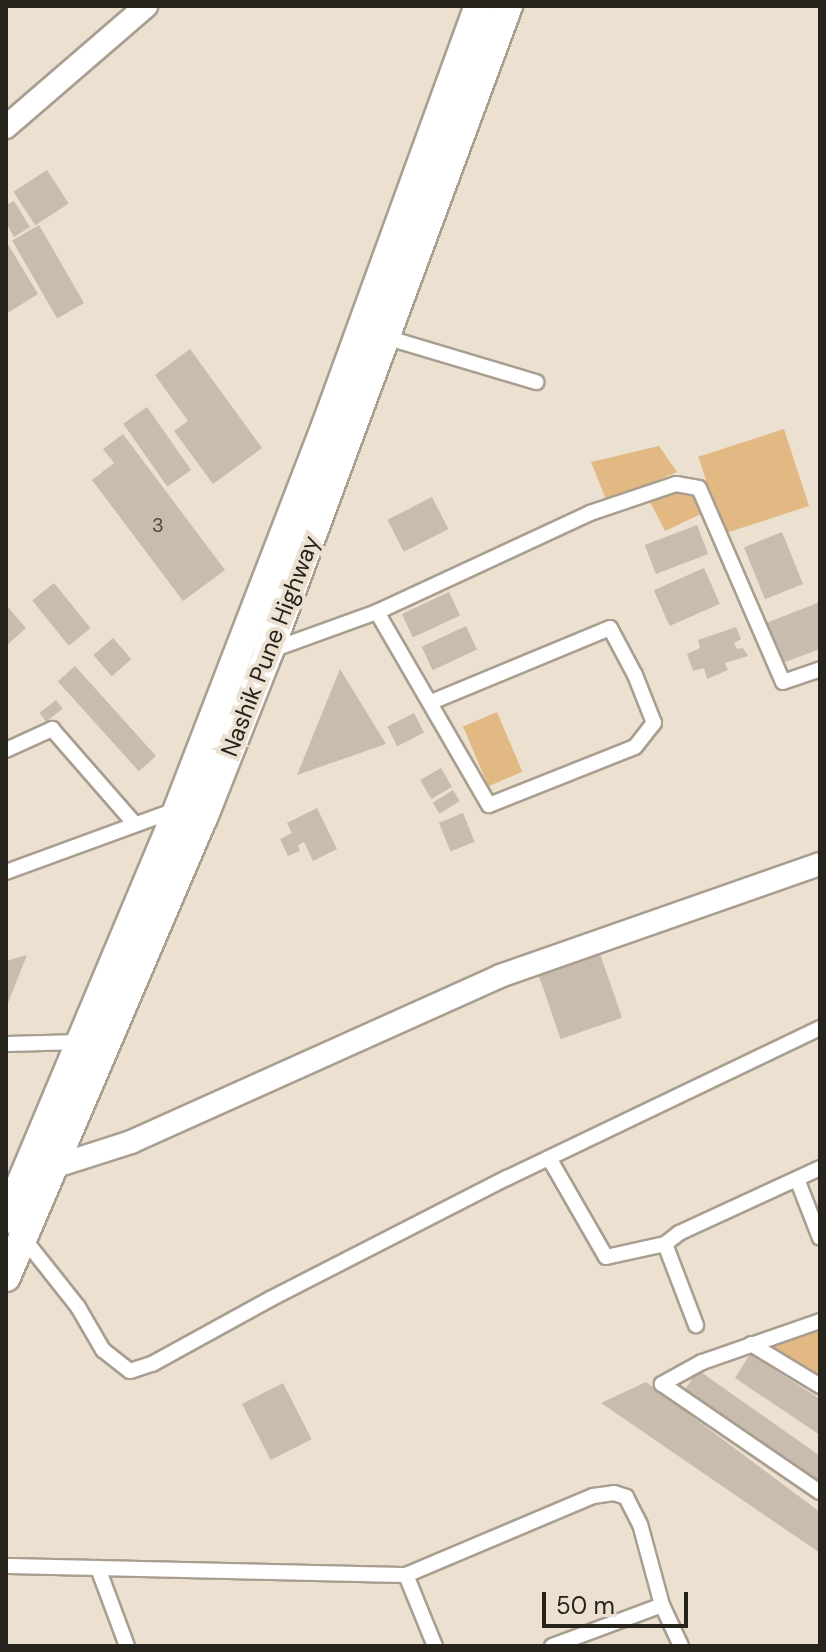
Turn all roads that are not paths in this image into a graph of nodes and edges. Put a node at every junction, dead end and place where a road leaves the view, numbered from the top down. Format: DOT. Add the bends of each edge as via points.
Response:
graph roads {
  1 [pos="146,6"];
  2 [pos="479,6"];
  3 [pos="508,6"];
  4 [pos="124,14"];
  5 [pos="6,127"];
  6 [pos="385,337"];
  7 [pos="536,382"];
  8 [pos="377,612"];
  9 [pos="269,651"];
  10 [pos="820,669"];
  11 [pos="431,702"];
  12 [pos="6,750"];
  13 [pos="178,809"];
  14 [pos="135,824"];
  15 [pos="820,864"];
  16 [pos="6,872"];
  17 [pos="820,1028"];
  18 [pos="83,1042"];
  19 [pos="6,1044"];
  20 [pos="549,1158"];
  21 [pos="50,1168"];
  22 [pos="820,1168"];
  23 [pos="797,1179"];
  24 [pos="11,1227"];
  25 [pos="820,1238"];
  26 [pos="665,1244"];
  27 [pos="6,1277"];
  28 [pos="820,1321"];
  29 [pos="696,1325"];
  30 [pos="751,1344"];
  31 [pos="820,1386"];
  32 [pos="820,1492"];
  33 [pos="6,1566"];
  34 [pos="98,1568"];
  35 [pos="406,1575"];
  36 [pos="662,1605"];
  37 [pos="127,1646"];
  38 [pos="435,1646"];
  39 [pos="552,1646"];
  40 [pos="681,1646"];
  1 -- 4 [label="street"];
  2 -- 13 [label="highway, Nashik Pune Highway" via="327,423"];
  3 -- 6 [label="highway, Nashik Pune Highway"];
  4 -- 5 [label="street"];
  6 -- 7 [label="street"];
  6 -- 9 [label="highway, Nashik Pune Highway"];
  8 -- 9 [label="street"];
  8 -- 10 [label="street" via="590,513 676,484 699,488 783,682"];
  8 -- 11 [label="street"];
  9 -- 21 [label="highway, Nashik Pune Highway" via="203,818"];
  11 -- 11 [label="street" via="489,805 635,747 654,723 610,628"];
  12 -- 14 [label="street" via="52,729"];
  13 -- 14 [label="street"];
  13 -- 18 [label="highway, Nashik Pune Highway"];
  14 -- 16 [label="street"];
  15 -- 21 [label="street" via="500,976 131,1142"];
  17 -- 20 [label="street"];
  18 -- 19 [label="street"];
  18 -- 24 [label="highway, Nashik Pune Highway"];
  20 -- 24 [label="street" via="130,1371 103,1350 78,1307"];
  20 -- 26 [label="street" via="606,1257"];
  21 -- 24 [label="highway, Nashik Pune Highway"];
  22 -- 23 [label="street"];
  23 -- 25 [label="street"];
  23 -- 26 [label="street"];
  24 -- 27 [label="highway, Nashik Pune Highway"];
  26 -- 29 [label="street"];
  28 -- 30 [label="street"];
  30 -- 31 [label="street"];
  30 -- 32 [label="street" via="662,1384"];
  33 -- 34 [label="street"];
  34 -- 35 [label="street"];
  34 -- 37 [label="street"];
  35 -- 36 [label="street" via="593,1496 614,1493 626,1497 640,1524"];
  35 -- 38 [label="street"];
  36 -- 39 [label="street"];
  36 -- 40 [label="street"];
}
